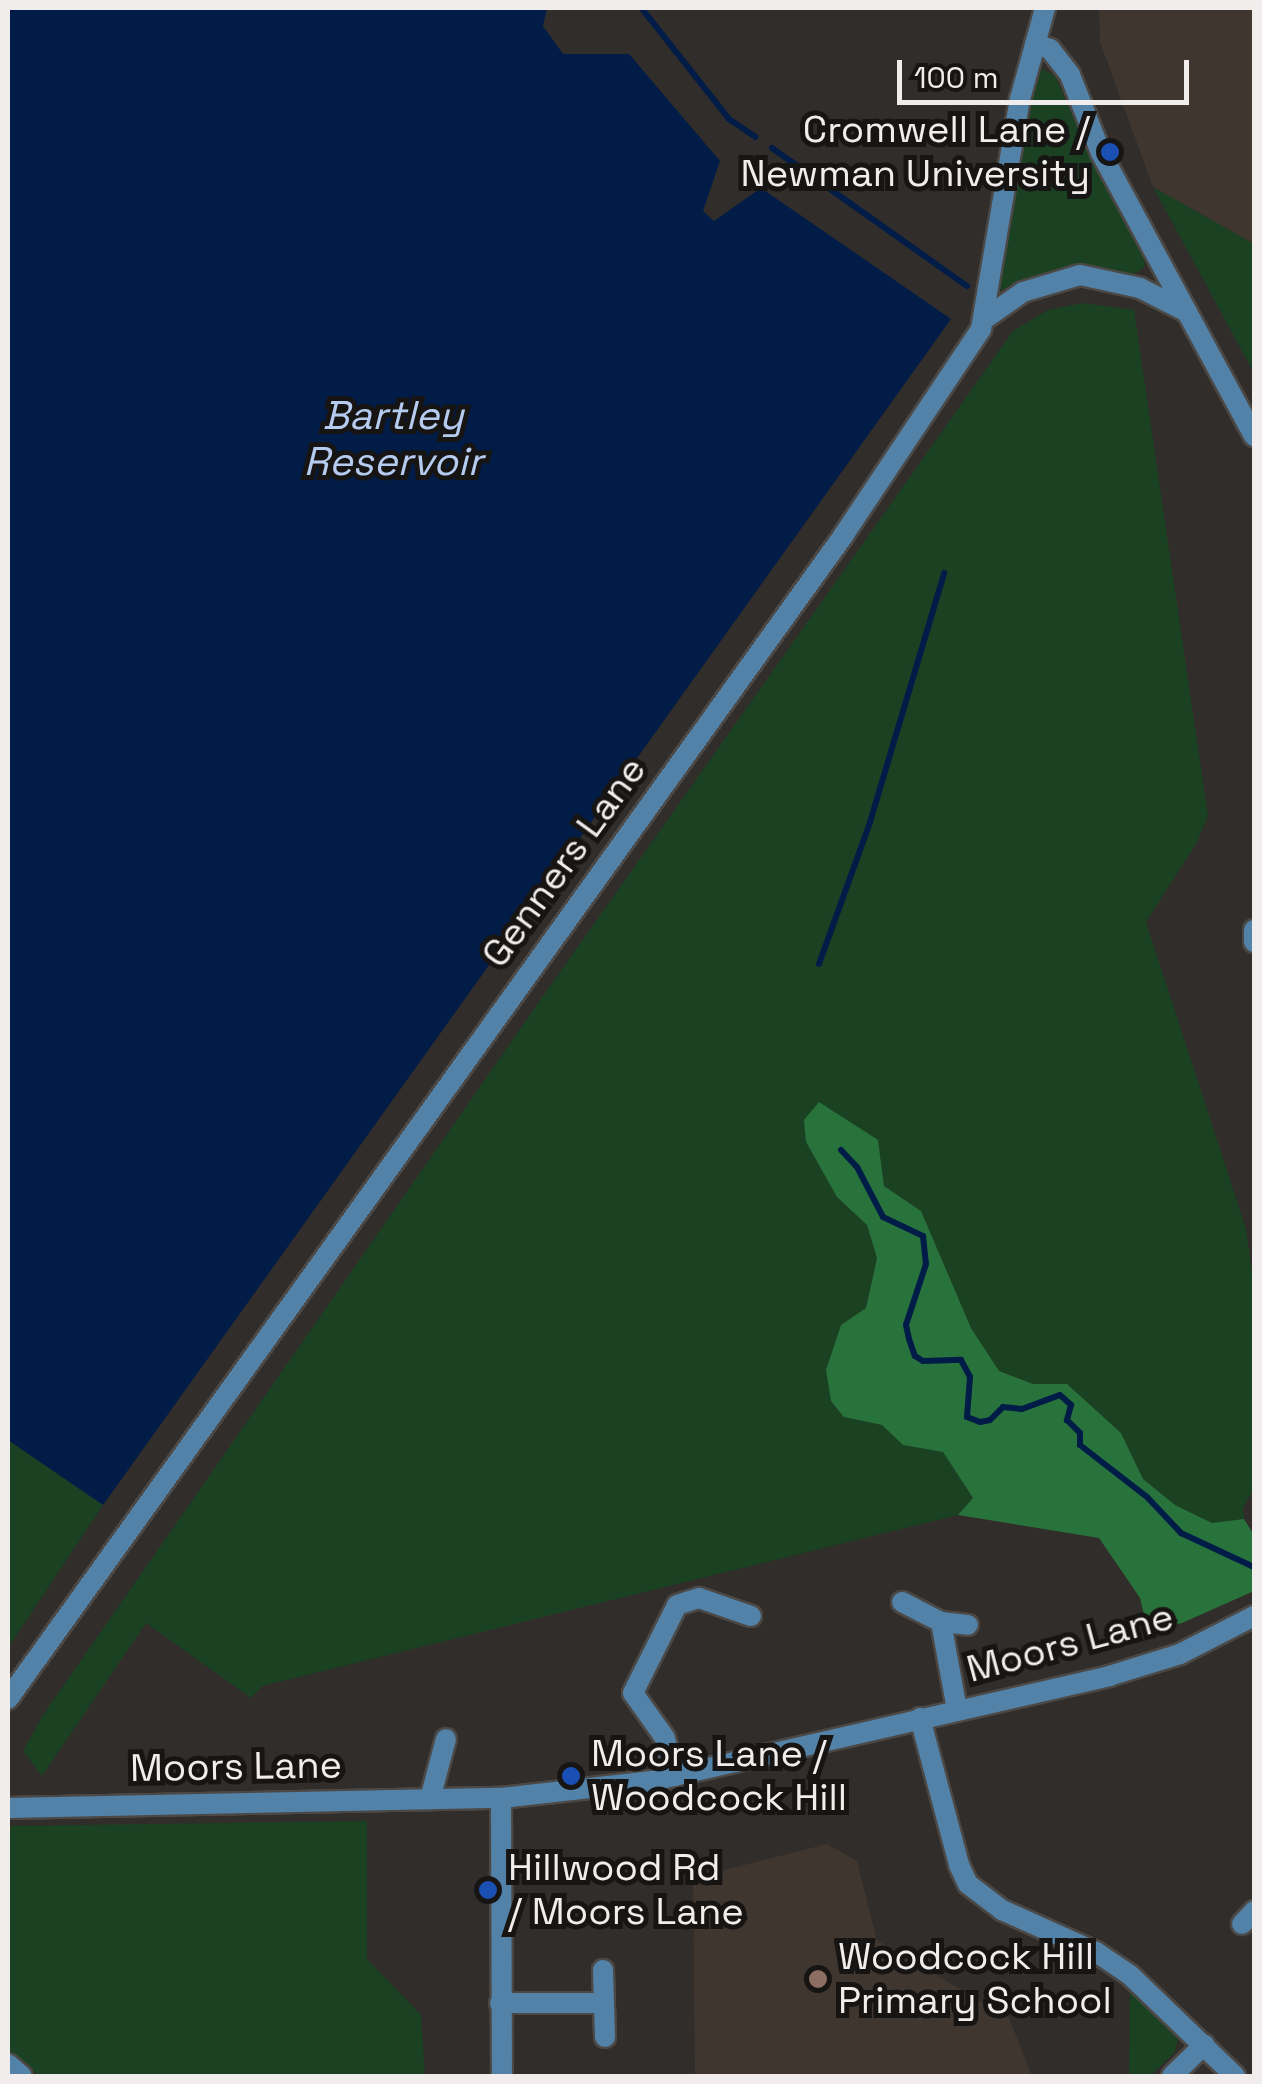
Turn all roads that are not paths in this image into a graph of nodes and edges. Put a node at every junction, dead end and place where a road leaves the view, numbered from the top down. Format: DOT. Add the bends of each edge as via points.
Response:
graph roads {
  1 [pos="1044,8"];
  2 [pos="1035,44"];
  3 [pos="1188,312"];
  4 [pos="986,318"];
  5 [pos="1254,436"];
  6 [pos="1254,930"];
  7 [pos="1254,942"];
  8 [pos="902,1602"];
  9 [pos="751,1616"];
  10 [pos="1254,1616"];
  11 [pos="941,1622"];
  12 [pos="968,1625"];
  13 [pos="8,1699"];
  14 [pos="957,1710"];
  15 [pos="920,1718"];
  16 [pos="446,1738"];
  17 [pos="675,1776"];
  18 [pos="8,1796"];
  19 [pos="501,1798"];
  20 [pos="430,1799"];
  21 [pos="8,1808"];
  22 [pos="44,1808"];
  23 [pos="603,1970"];
  24 [pos="500,2002"];
  25 [pos="603,2002"];
  26 [pos="605,2037"];
  27 [pos="1204,2045"];
  28 [pos="8,2064"];
  29 [pos="22,2076"];
  30 [pos="502,2076"];
  31 [pos="1172,2076"];
  32 [pos="1234,2076"];
  1 -- 2 [label="street, Genners Lane"];
  2 -- 3 [label="street" via="1050,49 1070,74 1102,153"];
  2 -- 4 [label="street, Genners Lane" via="1020,99"];
  3 -- 4 [label="street" via="1140,288 1080,275 1023,292"];
  3 -- 5 [label="street"];
  4 -- 13 [label="street, Genners Lane" via="843,536"];
  6 -- 7 [label="street"];
  8 -- 11 [label="street"];
  9 -- 17 [label="street" via="699,1598 677,1605 632,1692 665,1738"];
  10 -- 14 [label="street, Moors Lane" via="1180,1654"];
  11 -- 12 [label="street, Moors Lane"];
  11 -- 14 [label="street, Moors Lane"];
  14 -- 15 [label="street, Moors Lane"];
  15 -- 17 [label="street, Moors Lane"];
  15 -- 27 [label="street" via="968,1884 1002,1910 1096,1952 1130,1975"];
  16 -- 20 [label="street"];
  17 -- 19 [label="street, Moors Lane"];
  18 -- 22 [label="street, Moors Lane"];
  19 -- 20 [label="street, Moors Lane"];
  19 -- 24 [label="street"];
  20 -- 22 [label="street, Moors Lane"];
  21 -- 22 [label="street, Moors Lane"];
  23 -- 25 [label="street"];
  24 -- 25 [label="street"];
  24 -- 30 [label="street"];
  25 -- 26 [label="street"];
  27 -- 31 [label="street"];
  27 -- 32 [label="street"];
  28 -- 29 [label="street"];
}
